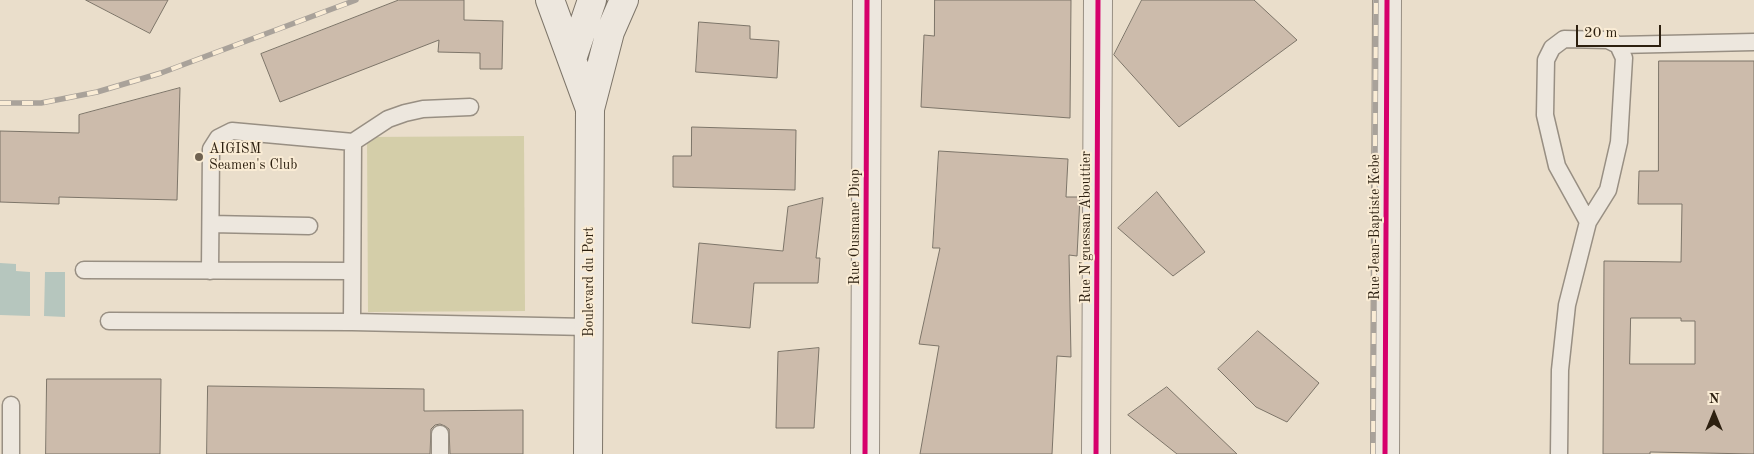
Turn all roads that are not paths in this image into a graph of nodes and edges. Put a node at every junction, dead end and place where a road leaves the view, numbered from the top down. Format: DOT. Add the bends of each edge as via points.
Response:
graph roads {
  1 [pos="550,0"];
  2 [pos="592,0"];
  3 [pos="624,0"];
  4 [pos="867,0"];
  5 [pos="1098,0"];
  6 [pos="1387,0"];
  7 [pos="1754,42"];
  8 [pos="1618,45"];
  9 [pos="572,59"];
  10 [pos="470,107"];
  11 [pos="590,109"];
  12 [pos="353,142"];
  13 [pos="1588,222"];
  14 [pos="210,224"];
  15 [pos="309,226"];
  16 [pos="84,270"];
  17 [pos="210,271"];
  18 [pos="352,271"];
  19 [pos="109,321"];
  20 [pos="352,322"];
  21 [pos="588,327"];
  22 [pos="11,405"];
  23 [pos="440,434"];
  24 [pos="11,454"];
  25 [pos="440,454"];
  26 [pos="588,454"];
  27 [pos="865,454"];
  28 [pos="1096,454"];
  29 [pos="1385,454"];
  30 [pos="1559,454"];
  1 -- 9 [label="street, Boulevard du Port"];
  2 -- 9 [label="street"];
  3 -- 11 [label="street, Boulevard du Port" via="610,32"];
  4 -- 27 [label="street, Rue Ousmane Diop"];
  5 -- 28 [label="street, Rue N'guessan Abouttier"];
  6 -- 29 [label="street, Rue Jean-Baptiste Kebe"];
  7 -- 8 [label="lane"];
  8 -- 13 [label="lane" via="1624,58 1619,142 1608,190"];
  8 -- 13 [label="lane" via="1608,40 1564,38 1552,48 1546,60 1545,115 1556,166"];
  9 -- 11 [label="street, Boulevard du Port"];
  10 -- 12 [label="lane" via="405,113 388,119"];
  11 -- 21 [label="street, Boulevard du Port"];
  12 -- 14 [label="lane" via="232,132 218,138 211,149"];
  12 -- 18 [label="lane"];
  13 -- 30 [label="lane" via="1567,306 1560,370"];
  14 -- 15 [label="lane"];
  14 -- 17 [label="lane"];
  16 -- 17 [label="lane"];
  17 -- 18 [label="lane"];
  18 -- 20 [label="lane"];
  19 -- 20 [label="lane"];
  20 -- 21 [label="lane"];
  21 -- 26 [label="street, Boulevard du Port"];
  22 -- 24 [label="lane"];
  23 -- 25 [label="lane"];
}
